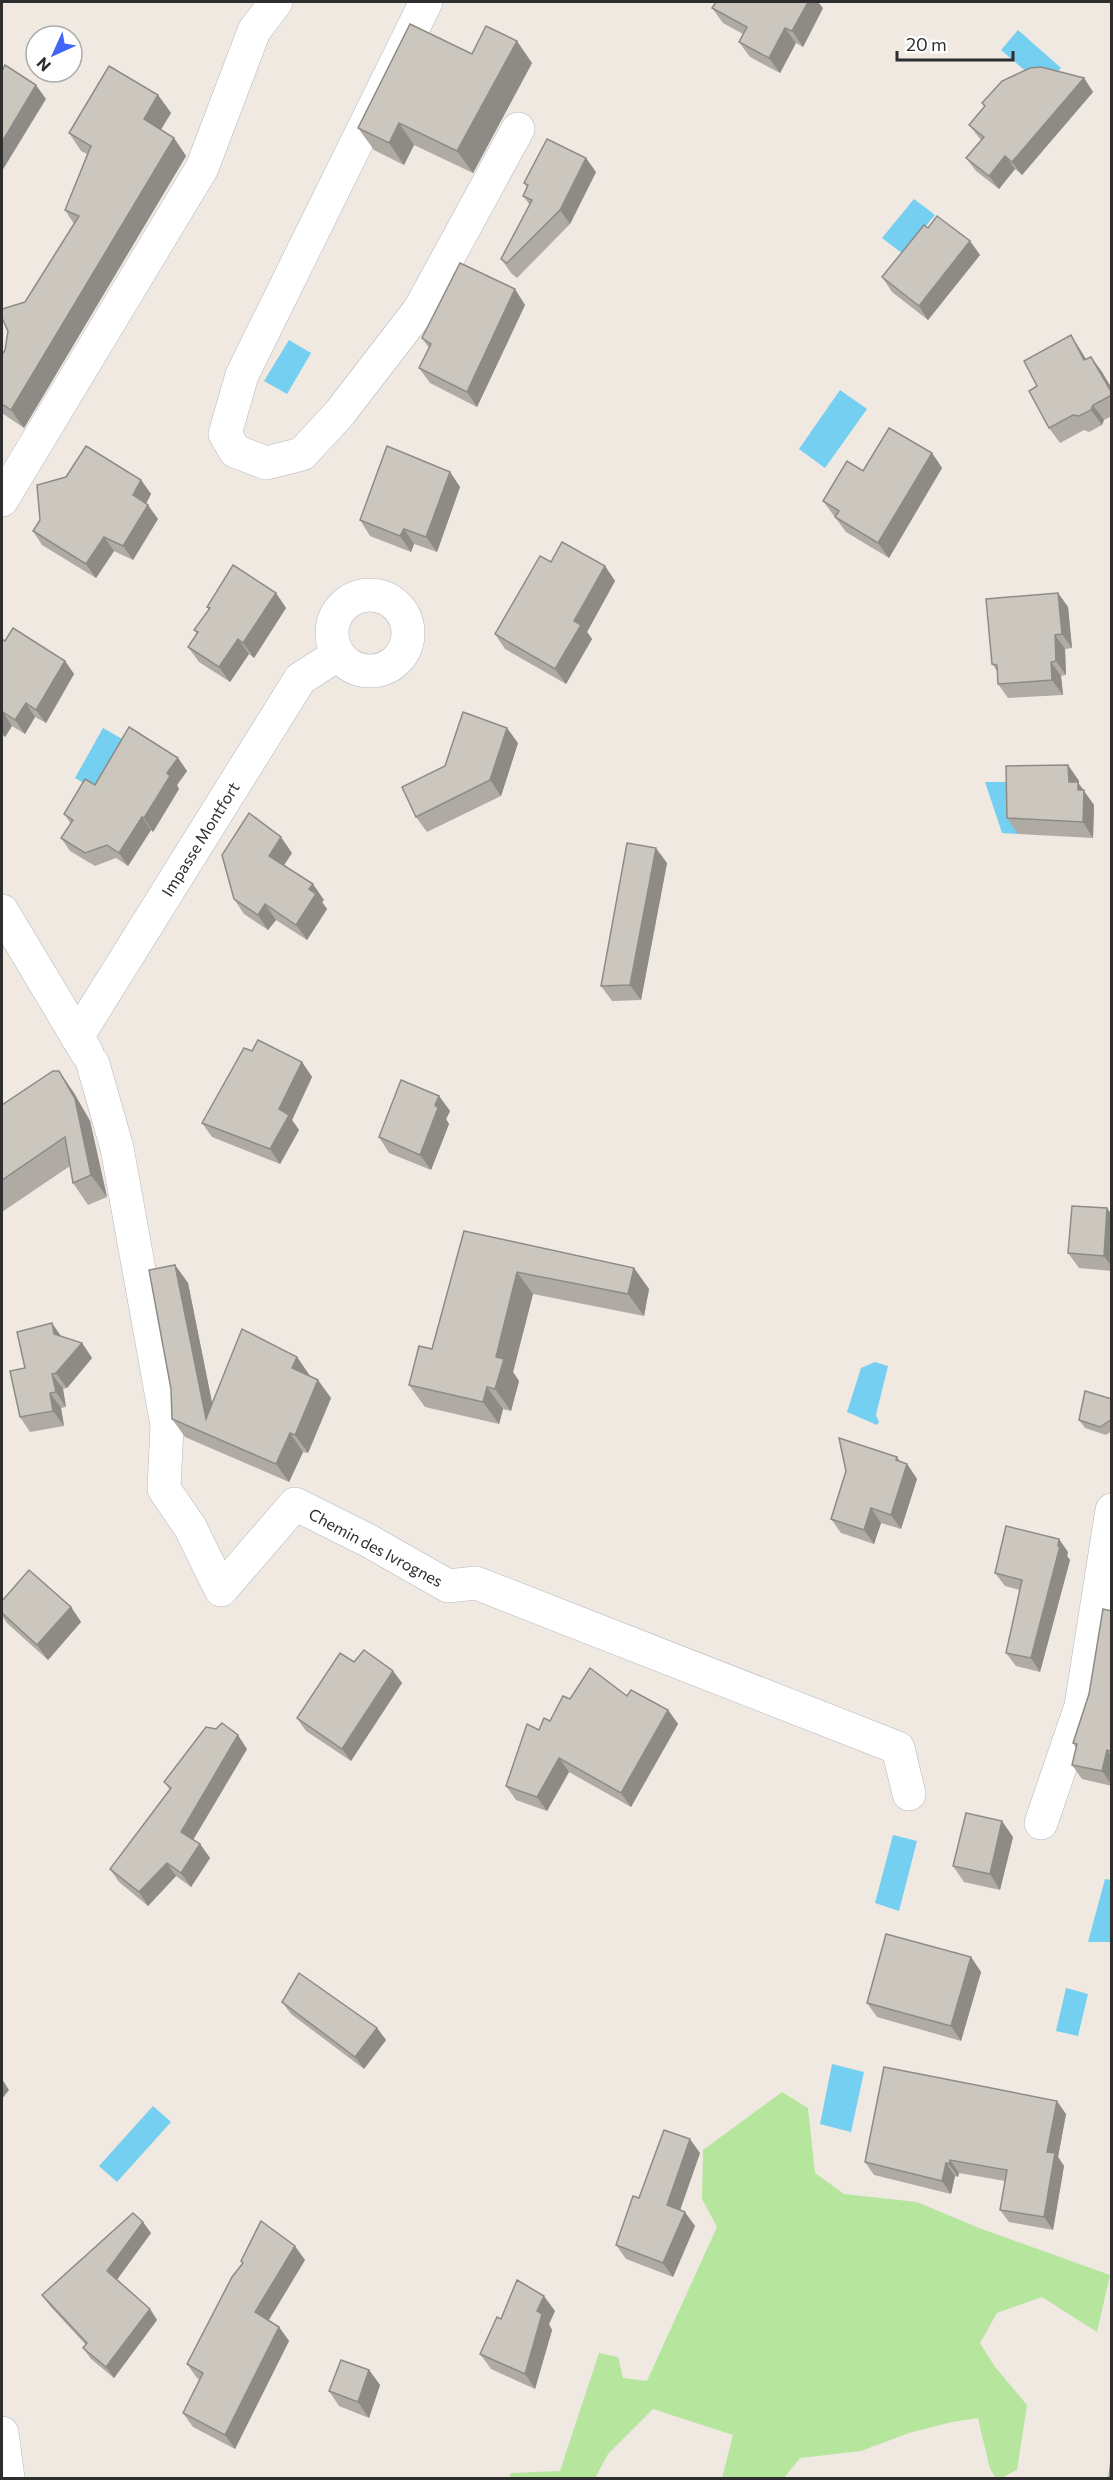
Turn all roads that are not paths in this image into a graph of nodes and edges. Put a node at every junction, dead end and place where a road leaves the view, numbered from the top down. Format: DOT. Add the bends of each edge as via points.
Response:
graph roads {
  1 [pos="276,2"];
  2 [pos="426,2"];
  3 [pos="518,129"];
  4 [pos="2,500"];
  5 [pos="337,655"];
  6 [pos="2,911"];
  7 [pos="85,1051"];
  8 [pos="122,1089"];
  9 [pos="1112,1510"];
  10 [pos="909,1794"];
  11 [pos="1041,1824"];
  12 [pos="2,2433"];
  13 [pos="9,2477"];
  1 -- 4 [label="street" via="254,31 202,168"];
  2 -- 3 [label="street" via="242,375 225,434 235,451 266,463 302,454 339,414 420,309"];
  5 -- 7 [label="street, Impasse Montfort" via="300,679"];
  6 -- 7 [label="street"];
  7 -- 8 [label="street"];
  7 -- 10 [label="street, Chemin des Ivrognes" via="117,1148 166,1425 164,1489 190,1527 221,1590 295,1504 448,1586 476,1583 898,1749"];
  9 -- 11 [label="street" via="1081,1706"];
  12 -- 13 [label="street"];
}
